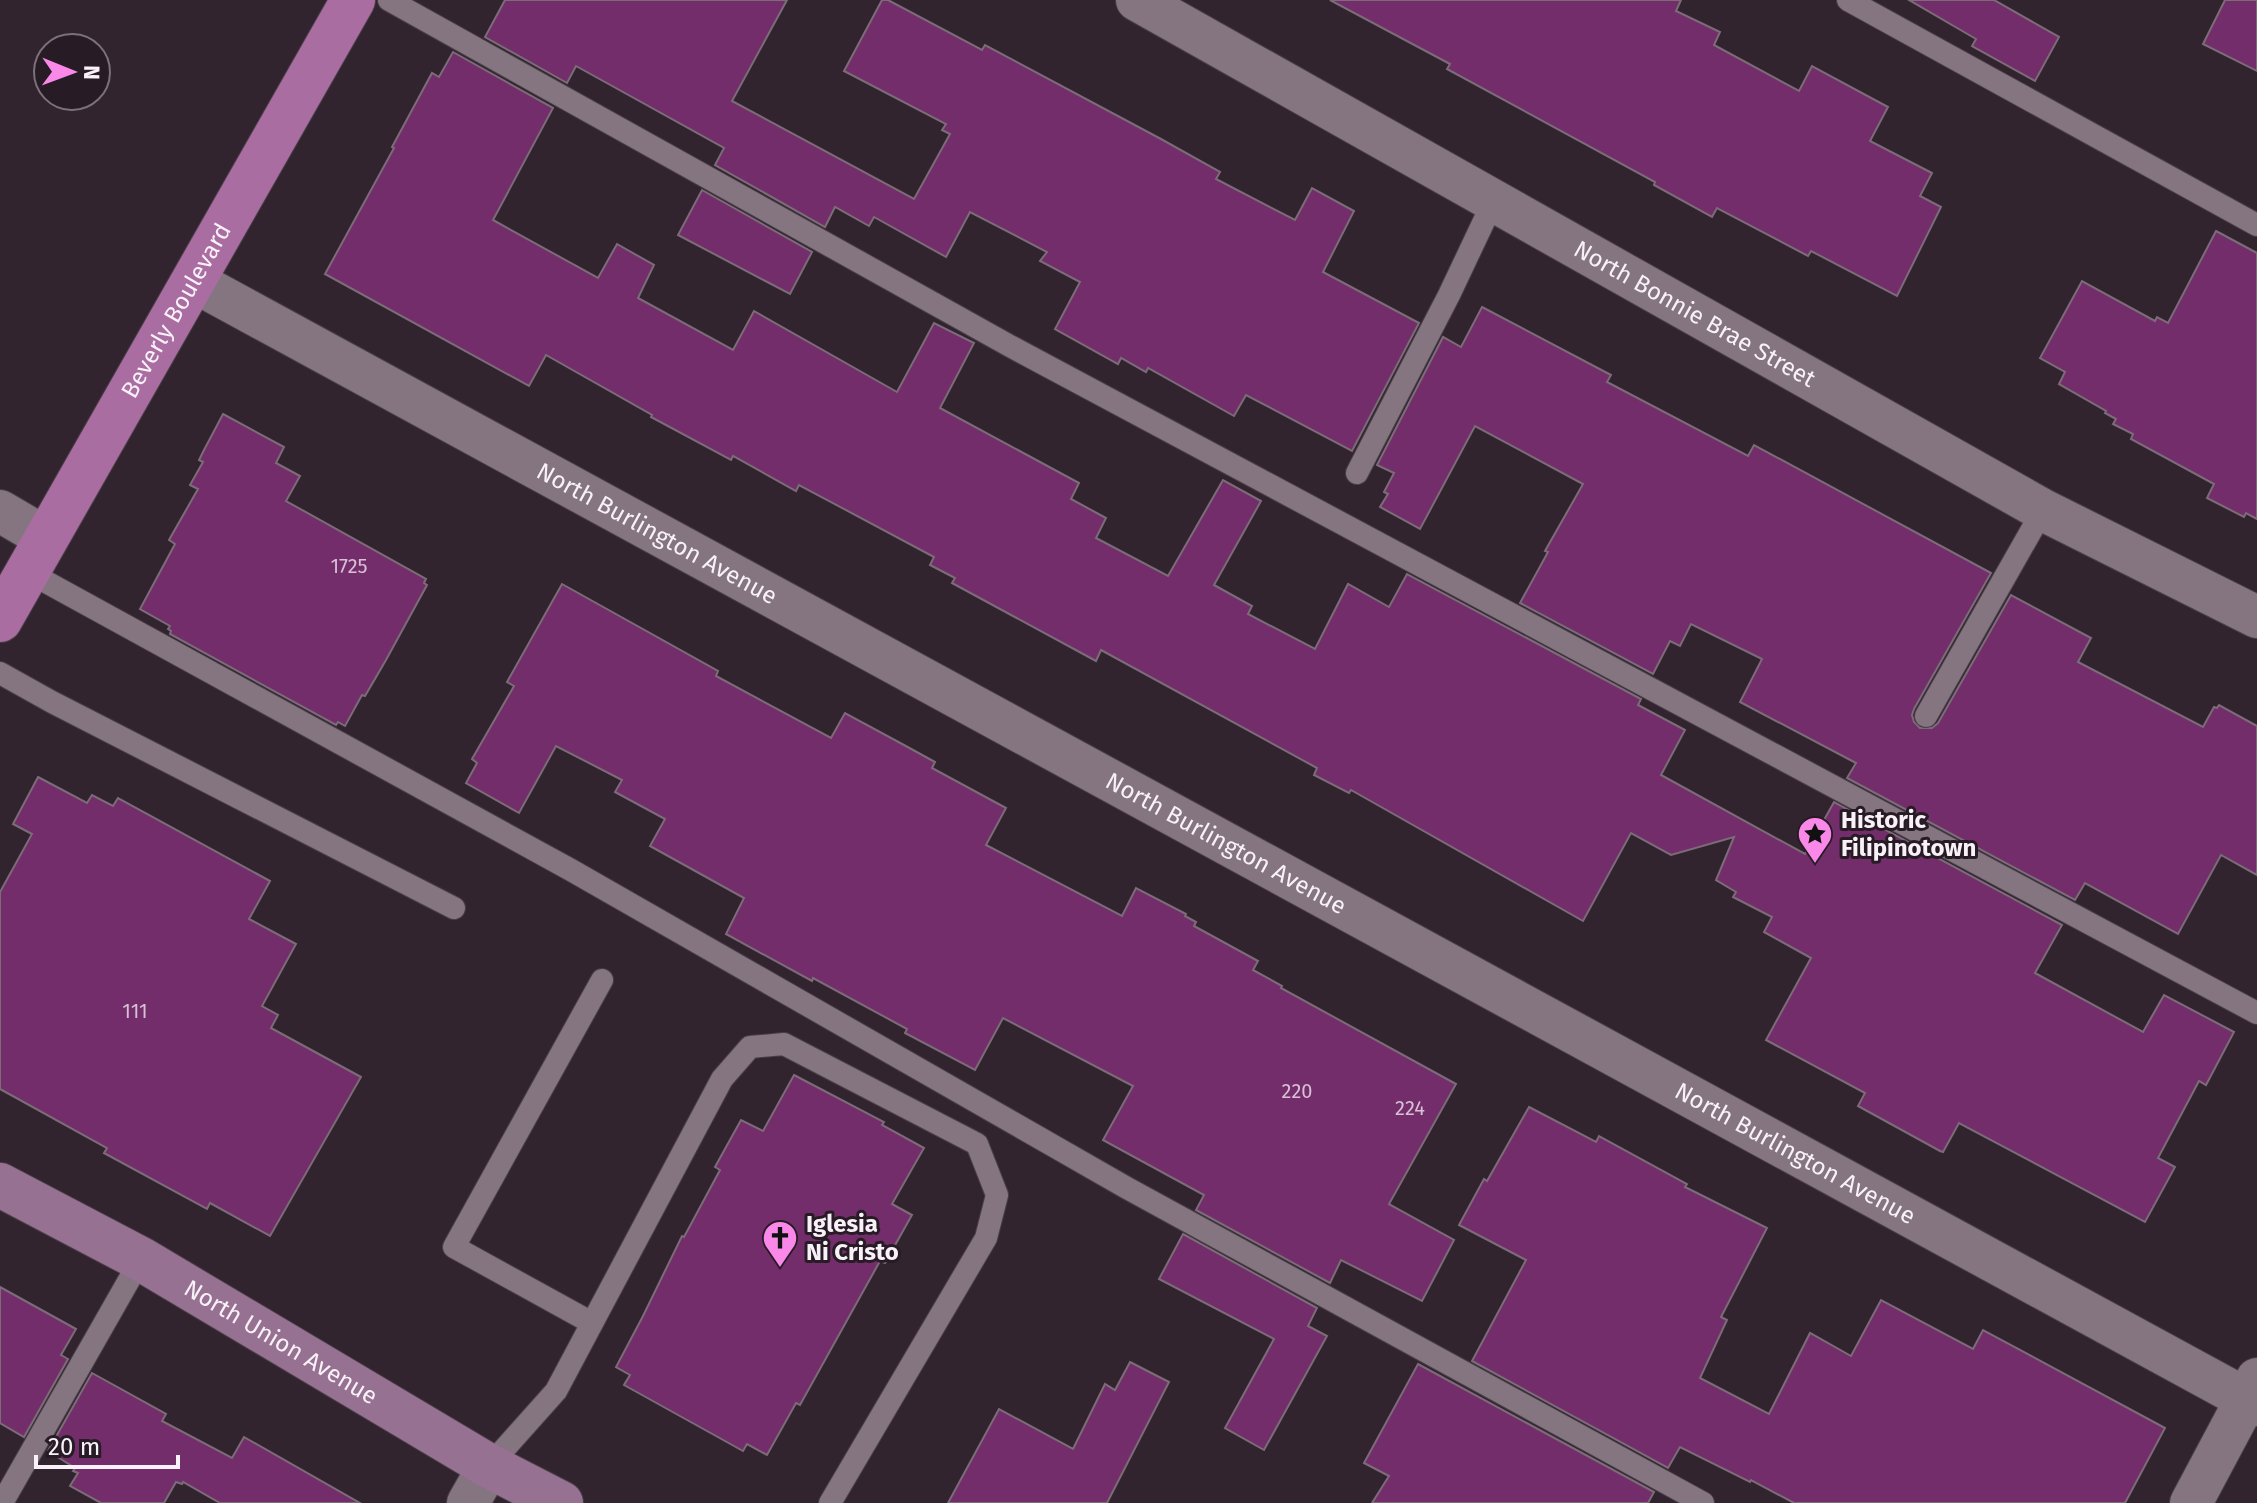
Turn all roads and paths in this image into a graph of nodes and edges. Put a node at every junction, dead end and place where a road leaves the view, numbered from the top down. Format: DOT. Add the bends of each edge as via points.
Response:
graph roads {
  1 [pos="353,0"];
  2 [pos="389,0"];
  3 [pos="1137,0"];
  4 [pos="1848,0"];
  5 [pos="1494,200"];
  6 [pos="2257,225"];
  7 [pos="195,282"];
  8 [pos="1357,473"];
  9 [pos="2043,510"];
  10 [pos="0,511"];
  11 [pos="37,555"];
  12 [pos="2257,617"];
  13 [pos="0,620"];
  14 [pos="0,673"];
  15 [pos="1926,716"];
  16 [pos="454,908"];
  17 [pos="602,980"];
  18 [pos="2257,1013"];
  19 [pos="0,1185"];
  20 [pos="141,1259"];
  21 [pos="592,1323"];
  22 [pos="2253,1395"];
  23 [pos="489,1466"];
  24 [pos="2,1503"];
  25 [pos="468,1503"];
  26 [pos="561,1503"];
  27 [pos="830,1503"];
  28 [pos="1703,1503"];
  29 [pos="2191,1503"];
  1 -- 7 [label="main road, Beverly Boulevard"];
  2 -- 18 [label="lane" via="1010,346"];
  3 -- 5 [label="street, North Bonnie Brae Street"];
  4 -- 6 [label="lane"];
  5 -- 8 [label="lane"];
  5 -- 9 [label="street, North Bonnie Brae Street"];
  7 -- 11 [label="main road, Beverly Boulevard"];
  7 -- 22 [label="street, North Burlington Avenue"];
  9 -- 12 [label="street, North Bonnie Brae Street"];
  9 -- 15 [label="lane"];
  10 -- 11 [label="street"];
  11 -- 13 [label="main road, Beverly Boulevard"];
  11 -- 28 [label="lane" via="543,855 1127,1188"];
  14 -- 16 [label="lane"];
  17 -- 21 [label="lane" via="454,1247"];
  19 -- 20 [label="street, North Union Avenue"];
  20 -- 23 [label="street, North Union Avenue"];
  20 -- 24 [label="lane"];
  21 -- 23 [label="lane" via="556,1391"];
  21 -- 27 [label="lane" via="722,1079 750,1047 784,1044 977,1144 997,1195 986,1238"];
  22 -- 29 [label="street"];
  23 -- 25 [label="street"];
  23 -- 26 [label="street, North Union Avenue"];
}
